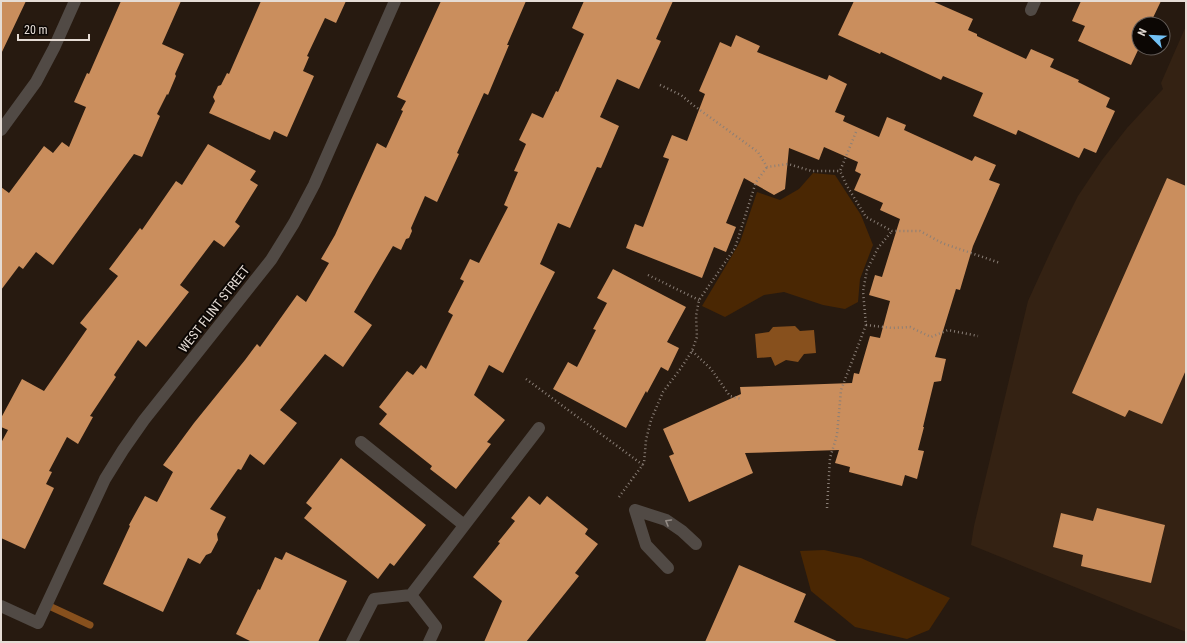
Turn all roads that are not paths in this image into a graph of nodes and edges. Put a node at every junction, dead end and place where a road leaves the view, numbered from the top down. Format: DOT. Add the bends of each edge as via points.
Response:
graph roads {
  1 [pos="74,1"];
  2 [pos="395,1"];
  3 [pos="1,130"];
  4 [pos="538,428"];
  5 [pos="361,442"];
  6 [pos="464,525"];
  7 [pos="696,544"];
  8 [pos="668,568"];
  9 [pos="411,595"];
  10 [pos="1,606"];
  11 [pos="352,642"];
  12 [pos="429,642"];
  1 -- 3 [label="street" via="36,82"];
  2 -- 10 [label="street, WEST FLINT STREET" via="314,185 294,223 271,260 123,450 105,479 38,623"];
  4 -- 6 [label="street"];
  5 -- 6 [label="street"];
  6 -- 9 [label="street"];
  7 -- 8 [label="street, one-way" via="666,520 635,510 646,545"];
  9 -- 11 [label="street" via="374,599"];
  9 -- 12 [label="street" via="436,627"];
}
